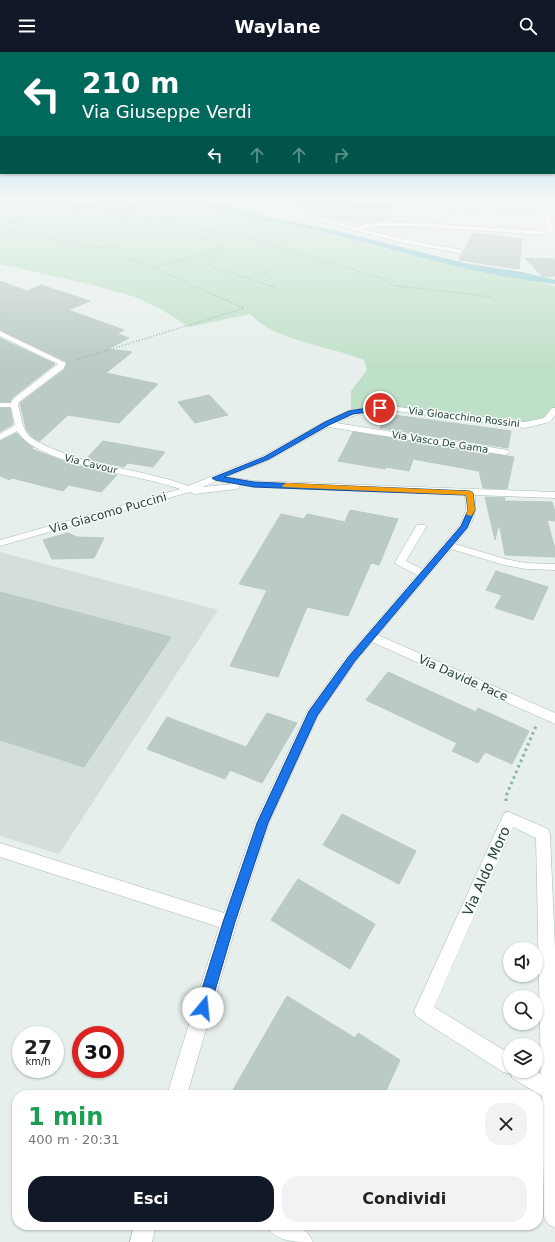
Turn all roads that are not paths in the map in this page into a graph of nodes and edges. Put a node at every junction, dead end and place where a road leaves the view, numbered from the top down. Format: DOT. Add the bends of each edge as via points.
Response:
graph roads {
  1 [pos="0,333"];
  2 [pos="0,405"];
  3 [pos="15,408"];
  4 [pos="554,413"];
  5 [pos="327,424"];
  6 [pos="20,426"];
  7 [pos="0,438"];
  8 [pos="505,452"];
  9 [pos="215,478"];
  10 [pos="254,484"];
  11 [pos="183,491"];
  12 [pos="470,493"];
  13 [pos="555,495"];
  14 [pos="421,527"];
  15 [pos="0,543"];
  16 [pos="448,545"];
  17 [pos="555,567"];
  18 [pos="424,574"];
  19 [pos="371,637"];
  20 [pos="555,719"];
  21 [pos="0,850"];
  22 [pos="229,922"];
  23 [pos="503,1061"];
  24 [pos="530,1078"];
  25 [pos="179,1090"];
  26 [pos="551,1091"];
  27 [pos="555,1217"];
  28 [pos="144,1230"];
  29 [pos="284,1230"];
  30 [pos="141,1242"];
  31 [pos="302,1242"];
  1 -- 3 [label="street" via="61,364 20,397"];
  2 -- 3 [label="street"];
  3 -- 6 [label="street, Via Cavour"];
  4 -- 5 [label="street, Via Gioacchino Rossini" via="547,420 525,425 380,408 351,413"];
  5 -- 8 [label="street, Via Vasco De Gama"];
  5 -- 9 [label="street, Via Gioacchino Rossini" via="266,458"];
  6 -- 7 [label="street"];
  6 -- 11 [label="street, Via Cavour" via="25,437 52,453 90,465 166,481"];
  9 -- 10 [label="street"];
  9 -- 11 [label="street, Via Giacomo Puccini"];
  10 -- 11 [label="street"];
  10 -- 12 [label="street"];
  11 -- 15 [label="street, Via Giacomo Puccini"];
  12 -- 13 [label="street"];
  12 -- 16 [label="street" via="471,510 465,526"];
  14 -- 18 [label="street" via="400,562"];
  16 -- 17 [label="street" via="504,562"];
  16 -- 18 [label="street"];
  18 -- 19 [label="street"];
  19 -- 20 [label="street, Via Davide Pace"];
  19 -- 22 [label="street" via="352,658 313,714 262,823"];
  21 -- 22 [label="street"];
  22 -- 25 [label="street"];
  23 -- 26 [label="street, Via Aldo Moro" via="423,1011 509,818 543,834"];
  24 -- 26 [label="street"];
  26 -- 27 [label="street, Via Aldo Moro"];
  28 -- 30 [label="street"];
  29 -- 31 [label="street"];
}
